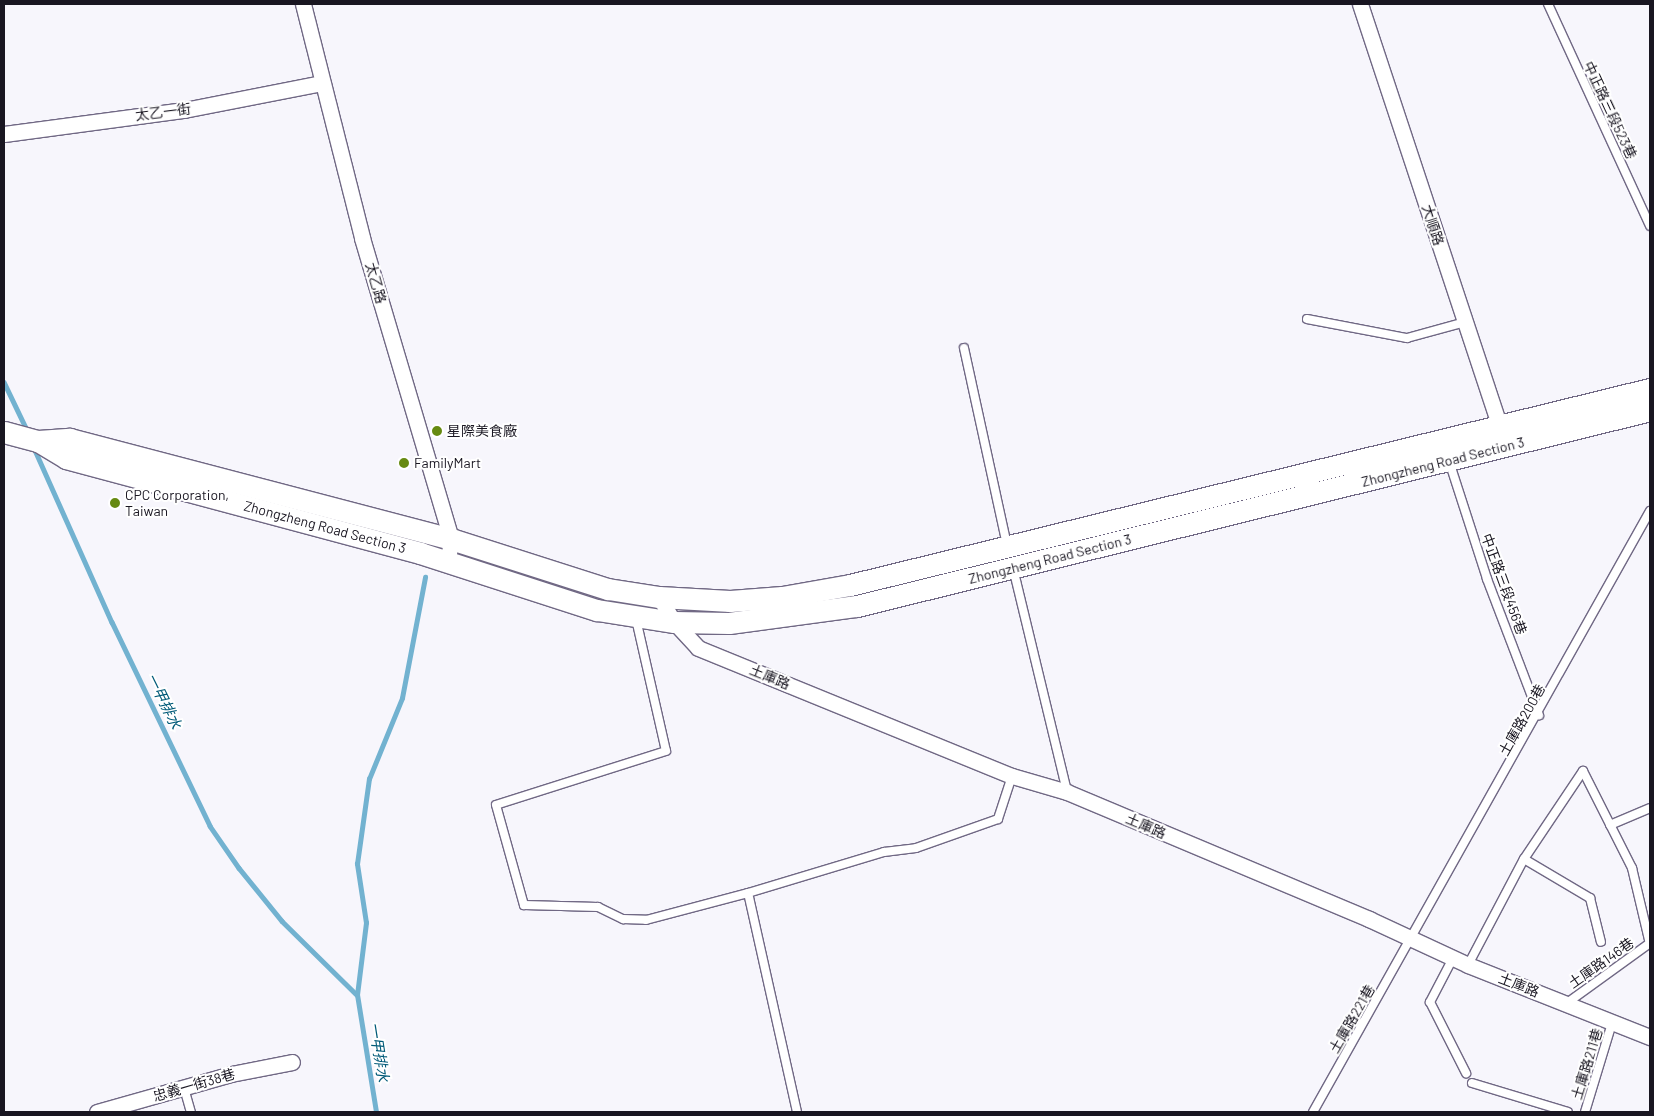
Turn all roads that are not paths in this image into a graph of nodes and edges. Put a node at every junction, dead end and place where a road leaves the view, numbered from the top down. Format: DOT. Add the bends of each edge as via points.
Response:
graph roads {
  1 [pos="302,4"];
  2 [pos="1360,4"];
  3 [pos="1548,4"];
  4 [pos="322,83"];
  5 [pos="4,134"];
  6 [pos="1650,226"];
  7 [pos="1307,319"];
  8 [pos="1466,322"];
  9 [pos="964,348"];
  10 [pos="1650,389"];
  11 [pos="1650,410"];
  12 [pos="5,429"];
  13 [pos="1503,437"];
  14 [pos="38,441"];
  15 [pos="1449,461"];
  16 [pos="1650,511"];
  17 [pos="451,539"];
  18 [pos="1011,557"];
  19 [pos="448,561"];
  20 [pos="659,597"];
  21 [pos="636,617"];
  22 [pos="674,622"];
  23 [pos="1539,715"];
  24 [pos="1012,776"];
  25 [pos="1067,792"];
  26 [pos="1650,808"];
  27 [pos="1610,825"];
  28 [pos="1524,859"];
  29 [pos="748,893"];
  30 [pos="1412,939"];
  31 [pos="1600,942"];
  32 [pos="1650,944"];
  33 [pos="1452,958"];
  34 [pos="1468,965"];
  35 [pos="1567,1003"];
  36 [pos="1612,1023"];
  37 [pos="1650,1037"];
  38 [pos="292,1062"];
  39 [pos="1466,1072"];
  40 [pos="1472,1083"];
  41 [pos="184,1088"];
  42 [pos="97,1112"];
  43 [pos="191,1112"];
  44 [pos="797,1112"];
  45 [pos="1313,1112"];
  46 [pos="1568,1112"];
  47 [pos="1585,1112"];
  1 -- 4 [label="street, 太乙路"];
  2 -- 8 [label="street, 大順路"];
  3 -- 6 [label="lane, 中正路三段523巷"];
  4 -- 5 [label="street, 太乙一街" via="184,110"];
  4 -- 17 [label="street, 太乙路" via="362,238"];
  7 -- 8 [label="lane" via="1407,338"];
  8 -- 13 [label="street, 大順路"];
  9 -- 18 [label="lane"];
  10 -- 13 [label="main road, Zhongzheng Road Section 3"];
  11 -- 13 [label="main road, Zhongzheng Road Section 3"];
  12 -- 14 [label="main road"];
  13 -- 15 [label="main road, Zhongzheng Road Section 3"];
  13 -- 18 [label="main road, Zhongzheng Road Section 3"];
  14 -- 17 [label="main road, Zhongzheng Road Section 3" via="70,439"];
  14 -- 19 [label="main road, Zhongzheng Road Section 3" via="66,458"];
  15 -- 18 [label="main road, Zhongzheng Road Section 3"];
  15 -- 23 [label="lane, 中正路三段456巷" via="1487,580"];
  16 -- 23 [label="lane, 土庫路200巷"];
  17 -- 19 [label="street, 太乙路"];
  17 -- 20 [label="main road, Zhongzheng Road Section 3" via="608,589"];
  18 -- 20 [label="main road, Zhongzheng Road Section 3" via="782,597 730,601"];
  18 -- 22 [label="main road, Zhongzheng Road Section 3" via="857,606 729,623"];
  18 -- 25 [label="lane"];
  19 -- 21 [label="main road, Zhongzheng Road Section 3" via="598,610"];
  20 -- 22 [label="street, 土庫路"];
  21 -- 22 [label="main road, Zhongzheng Road Section 3"];
  21 -- 29 [label="lane" via="666,751 496,805 524,904 598,907 624,919 646,920"];
  22 -- 24 [label="street, 土庫路" via="698,648"];
  23 -- 30 [label="lane, 土庫路200巷"];
  24 -- 25 [label="street, 土庫路"];
  24 -- 29 [label="lane" via="998,819 916,848 884,852"];
  25 -- 30 [label="street, 土庫路"];
  26 -- 27 [label="lane"];
  27 -- 28 [label="lane" via="1583,771"];
  27 -- 32 [label="lane" via="1632,868"];
  28 -- 31 [label="lane" via="1590,898"];
  28 -- 34 [label="lane"];
  29 -- 44 [label="lane"];
  30 -- 33 [label="street, 土庫路"];
  30 -- 45 [label="lane, 土庫路221巷"];
  32 -- 35 [label="lane, 土庫路146巷"];
  33 -- 34 [label="street, 土庫路"];
  33 -- 39 [label="lane" via="1430,1002"];
  34 -- 35 [label="street, 土庫路"];
  35 -- 36 [label="street, 土庫路"];
  36 -- 37 [label="street, 土庫路"];
  36 -- 47 [label="lane, 土庫路211巷"];
  38 -- 41 [label="street, 忠義一街38巷"];
  40 -- 46 [label="lane"];
  41 -- 42 [label="street, 忠義一街38巷"];
  41 -- 43 [label="lane"];
}
